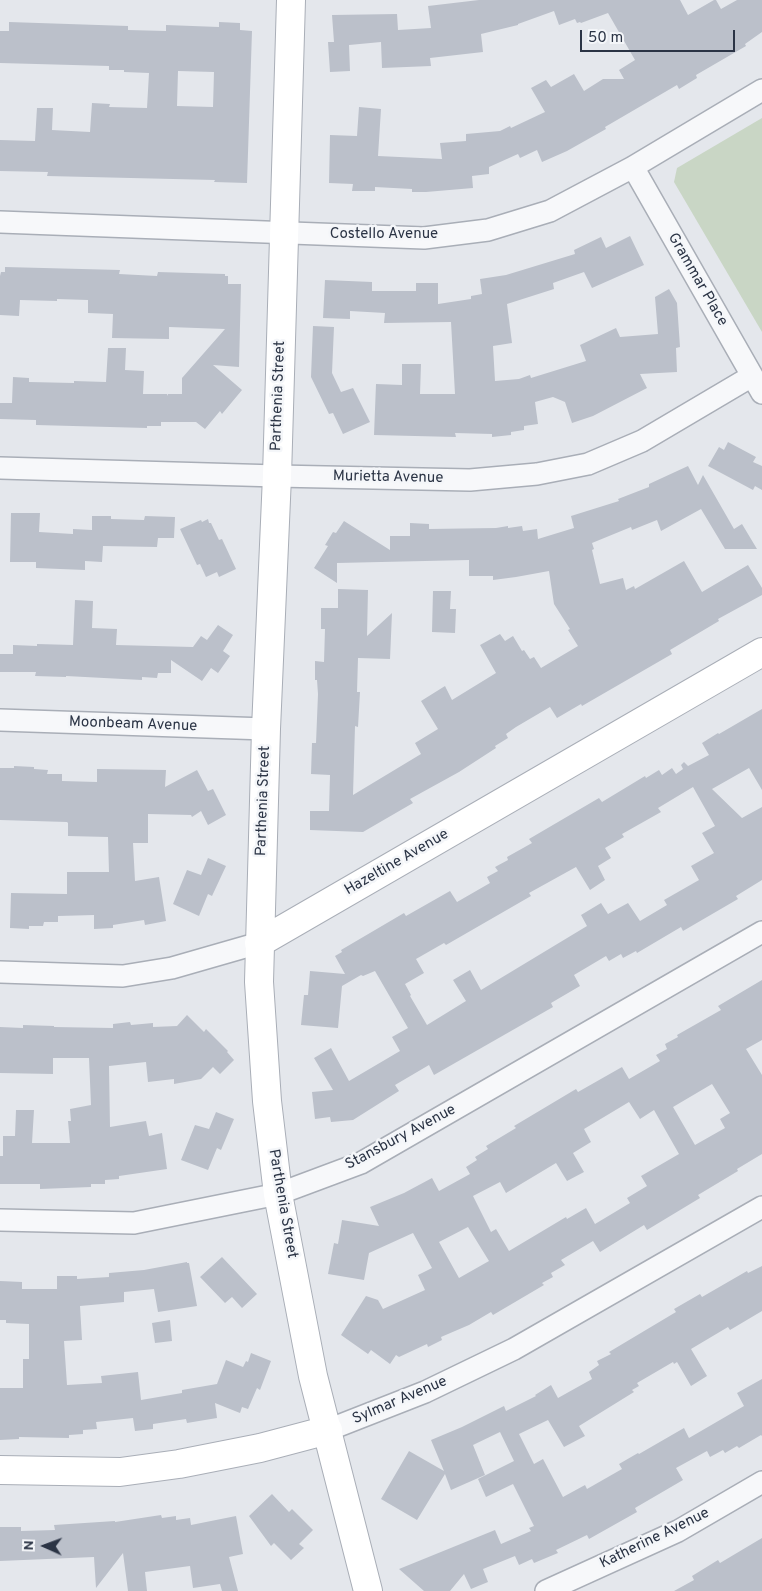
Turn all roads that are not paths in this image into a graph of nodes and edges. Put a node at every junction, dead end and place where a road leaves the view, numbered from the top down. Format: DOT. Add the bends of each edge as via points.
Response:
graph roads {
  1 [pos="291,0"];
  2 [pos="762,90"];
  3 [pos="633,167"];
  4 [pos="0,222"];
  5 [pos="284,233"];
  6 [pos="757,385"];
  7 [pos="0,468"];
  8 [pos="277,476"];
  9 [pos="762,652"];
  10 [pos="0,720"];
  11 [pos="266,729"];
  12 [pos="762,932"];
  13 [pos="259,943"];
  14 [pos="0,972"];
  15 [pos="278,1194"];
  16 [pos="762,1207"];
  17 [pos="0,1220"];
  18 [pos="328,1430"];
  19 [pos="0,1470"];
  20 [pos="762,1482"];
  21 [pos="368,1591"];
  22 [pos="546,1591"];
  1 -- 5 [label="street, Parthenia Street"];
  2 -- 3 [label="street, Costello Avenue"];
  3 -- 5 [label="street, Costello Avenue" via="550,211 488,230 424,238"];
  3 -- 6 [label="street, Grammar Place"];
  4 -- 5 [label="street, Costello Avenue"];
  5 -- 8 [label="street, Parthenia Street"];
  6 -- 8 [label="street, Murietta Avenue" via="588,464 537,474 470,480"];
  7 -- 8 [label="street, Murietta Avenue"];
  8 -- 11 [label="street, Parthenia Street"];
  9 -- 13 [label="street, Hazeltine Avenue"];
  10 -- 11 [label="street, Moonbeam Avenue"];
  11 -- 13 [label="street, Parthenia Street"];
  12 -- 15 [label="street, Stansbury Avenue" via="361,1163"];
  13 -- 14 [label="street, Hazeltine Avenue" via="172,968 123,976"];
  13 -- 15 [label="street, Parthenia Street" via="267,1101"];
  15 -- 17 [label="street, Stansbury Avenue" via="134,1223"];
  15 -- 18 [label="street, Parthenia Street" via="313,1376"];
  16 -- 18 [label="street, Sylmar Avenue" via="514,1349 425,1392"];
  18 -- 19 [label="street, Sylmar Avenue" via="260,1448 120,1472"];
  18 -- 21 [label="street, Parthenia Street"];
  20 -- 22 [label="street, Katherine Avenue" via="678,1531"];
}
